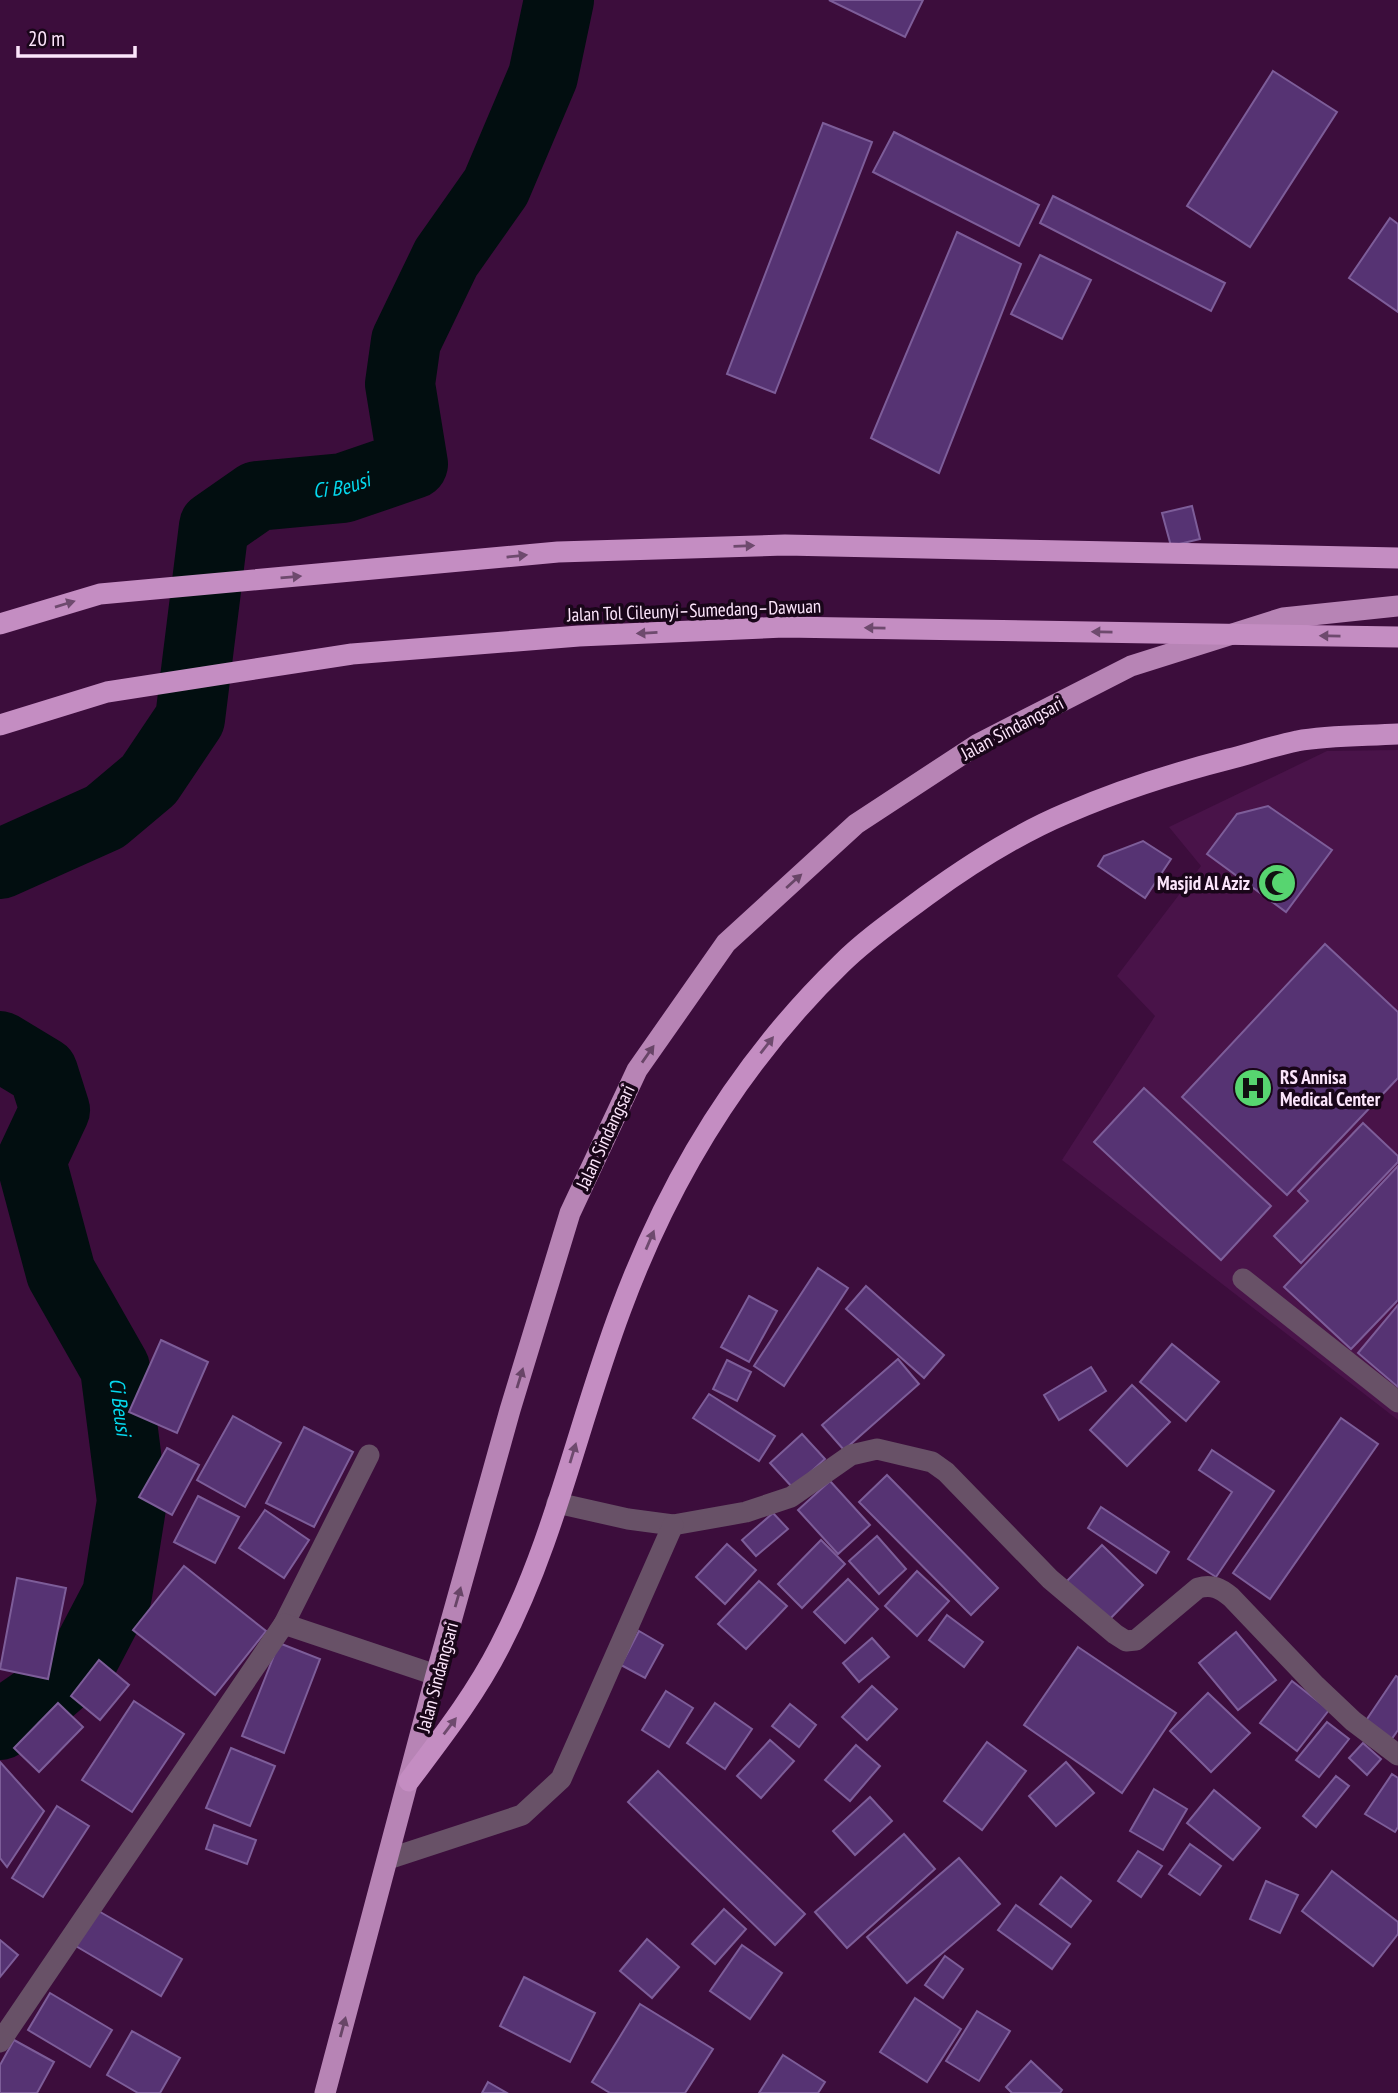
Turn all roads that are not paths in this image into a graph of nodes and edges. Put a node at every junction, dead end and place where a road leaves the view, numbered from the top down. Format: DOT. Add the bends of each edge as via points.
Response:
graph roads {
  1 [pos="1398,558"];
  2 [pos="1398,606"];
  3 [pos="0,624"];
  4 [pos="1398,637"];
  5 [pos="0,725"];
  6 [pos="1398,734"];
  7 [pos="1243,1279"];
  8 [pos="1398,1402"];
  9 [pos="369,1455"];
  10 [pos="557,1503"];
  11 [pos="674,1525"];
  12 [pos="284,1624"];
  13 [pos="436,1675"];
  14 [pos="1398,1755"];
  15 [pos="409,1781"];
  16 [pos="388,1859"];
  17 [pos="0,2042"];
  18 [pos="325,2093"];
  3 -- 1 [label="highway, one-way" via="100,594 558,552 785,545"];
  13 -- 2 [label="highway, Jalan Sindangsari, one-way" via="570,1213 637,1070 726,943 856,824 978,744 1131,666 1283,618"];
  4 -- 5 [label="highway, Jalan Tol Cileunyi–Sumedang–Dawuan, one-way, bridge" via="784,627 579,636 352,654 107,692"];
  10 -- 6 [label="highway, one-way" via="622,1305 697,1145 738,1081 844,961 974,861 1065,814 1164,776 1300,741"];
  7 -- 8 [label="street"];
  9 -- 12 [label="street"];
  10 -- 11 [label="street"];
  15 -- 10 [label="highway, one-way" via="468,1702 501,1645"];
  11 -- 14 [label="street" via="746,1512 791,1497 851,1455 877,1449 932,1462 1050,1578 1126,1642 1136,1640 1198,1588 1221,1588 1353,1721"];
  11 -- 16 [label="street" via="561,1779 522,1815"];
  12 -- 13 [label="street"];
  12 -- 17 [label="street"];
  13 -- 15 [label="highway, Jalan Sindangsari"];
  15 -- 16 [label="highway, Jalan Sindangsari"];
  18 -- 16 [label="highway, Jalan Sindangsari, one-way"];
}
